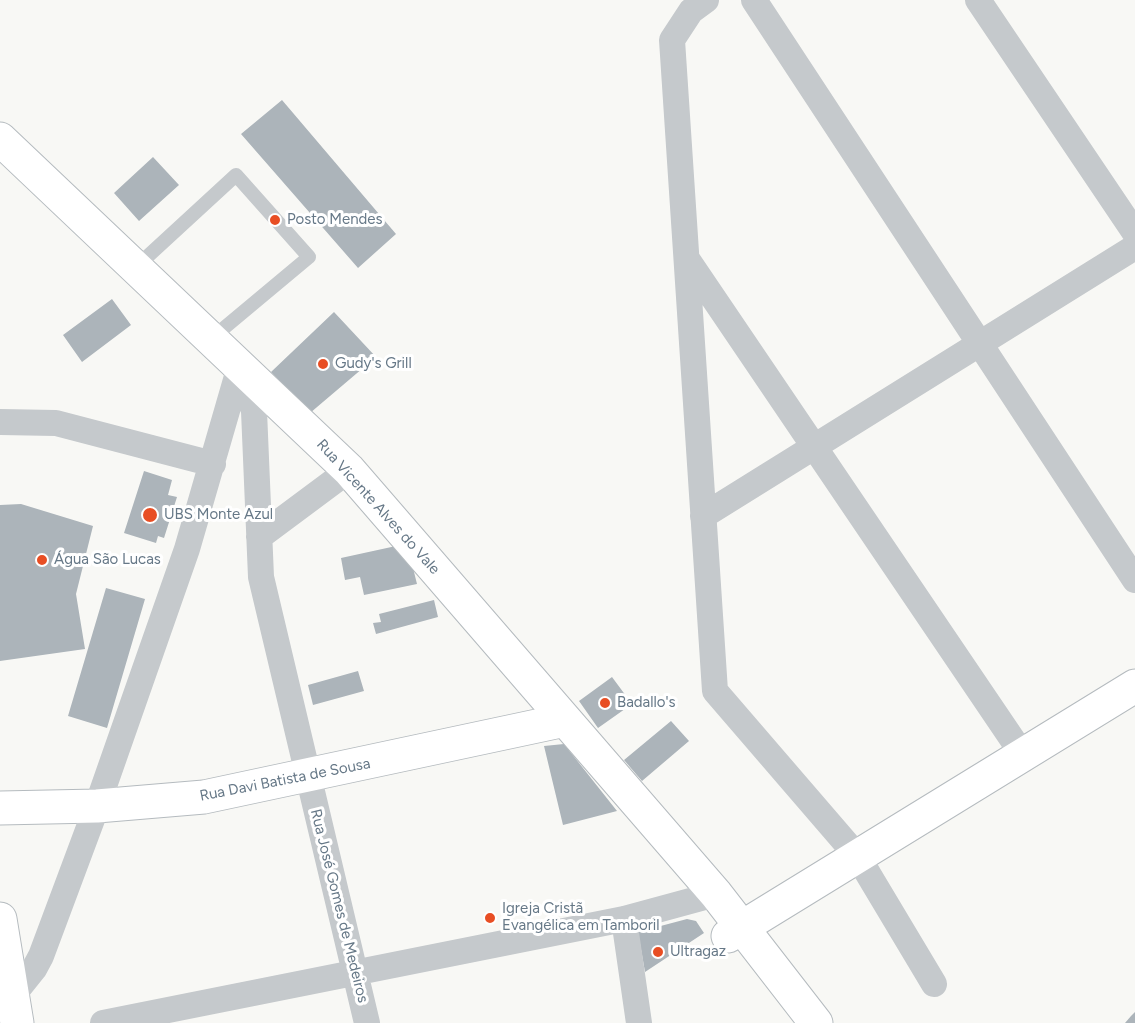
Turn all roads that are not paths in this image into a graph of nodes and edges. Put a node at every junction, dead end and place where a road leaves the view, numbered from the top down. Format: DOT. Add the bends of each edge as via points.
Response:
graph roads {
  1 [pos="706,0"];
  2 [pos="754,0"];
  3 [pos="978,0"];
  4 [pos="0,139"];
  5 [pos="1135,233"];
  6 [pos="1135,248"];
  7 [pos="687,258"];
  8 [pos="136,267"];
  9 [pos="212,338"];
  10 [pos="980,344"];
  11 [pos="241,366"];
  12 [pos="0,422"];
  13 [pos="814,447"];
  14 [pos="213,464"];
  15 [pos="349,470"];
  16 [pos="703,516"];
  17 [pos="259,537"];
  18 [pos="1135,580"];
  19 [pos="1135,686"];
  20 [pos="565,720"];
  21 [pos="1023,755"];
  22 [pos="307,777"];
  23 [pos="97,806"];
  24 [pos="0,808"];
  25 [pos="858,857"];
  26 [pos="728,916"];
  27 [pos="624,919"];
  28 [pos="0,920"];
  29 [pos="355,972"];
  30 [pos="934,984"];
  31 [pos="15,1008"];
  32 [pos="103,1023"];
  33 [pos="367,1023"];
  34 [pos="639,1023"];
  35 [pos="793,1023"];
  36 [pos="816,1023"];
  1 -- 7 [label="street" via="691,11 672,40"];
  2 -- 10 [label="street"];
  3 -- 5 [label="street"];
  4 -- 8 [label="main road, Rua Vicente Alves do Vale"];
  6 -- 10 [label="street"];
  7 -- 13 [label="street"];
  7 -- 16 [label="street"];
  8 -- 9 [label="main road, Rua Vicente Alves do Vale"];
  8 -- 9 [label="lane" via="236,175 309,257"];
  9 -- 11 [label="main road, Rua Vicente Alves do Vale"];
  10 -- 13 [label="street"];
  10 -- 18 [label="street"];
  11 -- 14 [label="street"];
  11 -- 15 [label="main road, Rua Vicente Alves do Vale"];
  11 -- 17 [label="street, Rua José Gomes de Medeiros" via="254,411"];
  12 -- 14 [label="street" via="56,423"];
  13 -- 16 [label="street"];
  13 -- 21 [label="street"];
  14 -- 23 [label="street"];
  15 -- 17 [label="street"];
  15 -- 20 [label="main road, Rua Vicente Alves do Vale"];
  16 -- 25 [label="street" via="715,691"];
  17 -- 22 [label="street, Rua José Gomes de Medeiros" via="261,577"];
  19 -- 21 [label="main road"];
  20 -- 22 [label="main road, Rua Davi Batista de Sousa"];
  20 -- 26 [label="main road, Rua Vicente Alves do Vale"];
  21 -- 25 [label="main road"];
  22 -- 23 [label="main road, Rua Davi Batista de Sousa" via="204,797"];
  22 -- 29 [label="street, Rua José Gomes de Medeiros"];
  23 -- 24 [label="main road, Rua Davi Batista de Sousa"];
  23 -- 31 [label="street" via="41,956"];
  25 -- 26 [label="main road"];
  25 -- 30 [label="street"];
  26 -- 27 [label="street"];
  26 -- 35 [label="main road, Rua Vicente Alves do Vale"];
  26 -- 36 [label="main road, Rua Vicente Alves do Vale"];
  27 -- 29 [label="street"];
  27 -- 34 [label="street"];
  28 -- 31 [label="main road"];
  29 -- 32 [label="street"];
  29 -- 33 [label="street, Rua José Gomes de Medeiros"];
}
